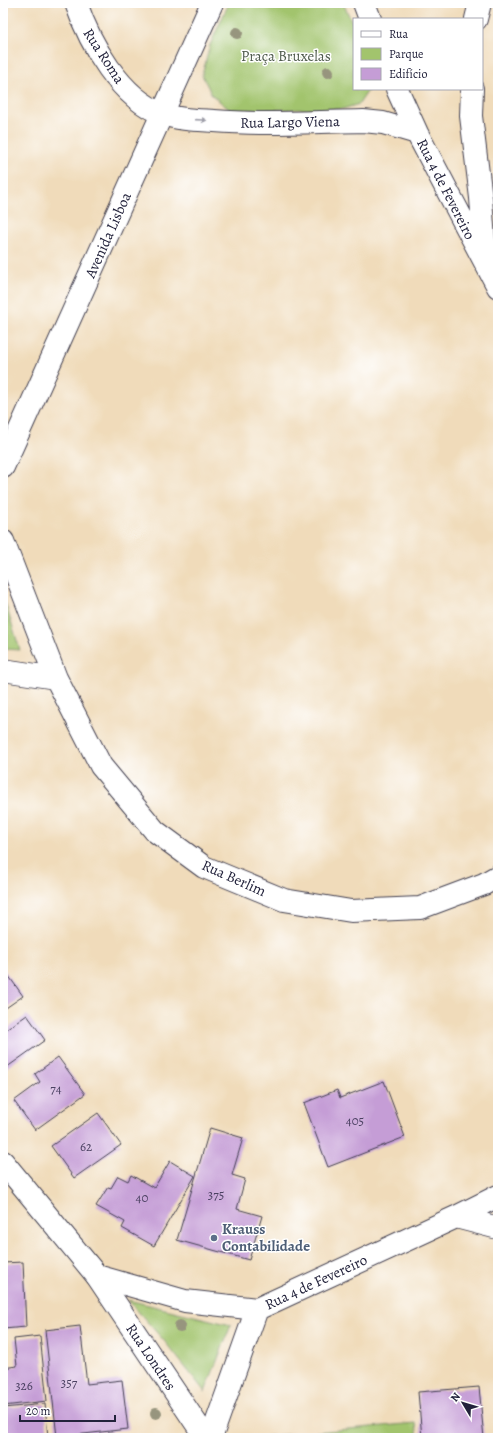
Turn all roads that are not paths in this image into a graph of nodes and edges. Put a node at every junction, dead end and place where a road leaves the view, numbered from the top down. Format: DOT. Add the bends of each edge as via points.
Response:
graph roads {
  1 [pos="76,3"];
  2 [pos="212,3"];
  3 [pos="364,3"];
  4 [pos="480,3"];
  5 [pos="370,18"];
  6 [pos="476,18"];
  7 [pos="397,90"];
  8 [pos="472,90"];
  9 [pos="163,114"];
  10 [pos="417,133"];
  11 [pos="485,264"];
  12 [pos="498,287"];
  13 [pos="3,467"];
  14 [pos="3,541"];
  15 [pos="3,670"];
  16 [pos="56,678"];
  17 [pos="498,876"];
  18 [pos="3,1162"];
  19 [pos="498,1196"];
  20 [pos="456,1217"];
  21 [pos="498,1228"];
  22 [pos="97,1276"];
  23 [pos="257,1309"];
  24 [pos="206,1438"];
  25 [pos="211,1438"];
  1 -- 9 [label="street, Rua Roma" via="84,26 111,72 130,94"];
  2 -- 9 [label="street, Avenida Lisboa"];
  3 -- 5 [label="street"];
  4 -- 6 [label="street"];
  7 -- 10 [label="street, Rua 4 de Fevereiro"];
  8 -- 11 [label="street" via="471,116 481,198"];
  9 -- 10 [label="street, Rua Largo Viena, one-way" via="184,119 236,123 363,121 383,123"];
  9 -- 13 [label="street, Avenida Lisboa"];
  10 -- 11 [label="street, Rua 4 de Fevereiro"];
  11 -- 12 [label="street, Rua 4 de Fevereiro"];
  14 -- 16 [label="street, Rua Berlim"];
  15 -- 16 [label="street"];
  16 -- 17 [label="street, Rua Berlim" via="102,766 155,831 204,867 284,900 351,911 420,908 484,884"];
  18 -- 22 [label="street, Rua Londres"];
  19 -- 20 [label="street, Rua 4 de Fevereiro"];
  20 -- 21 [label="street"];
  20 -- 23 [label="street, Rua 4 de Fevereiro"];
  22 -- 23 [label="street" via="185,1301"];
  22 -- 24 [label="street, Rua Londres"];
  23 -- 25 [label="street, Rua 4 de Fevereiro"];
}
